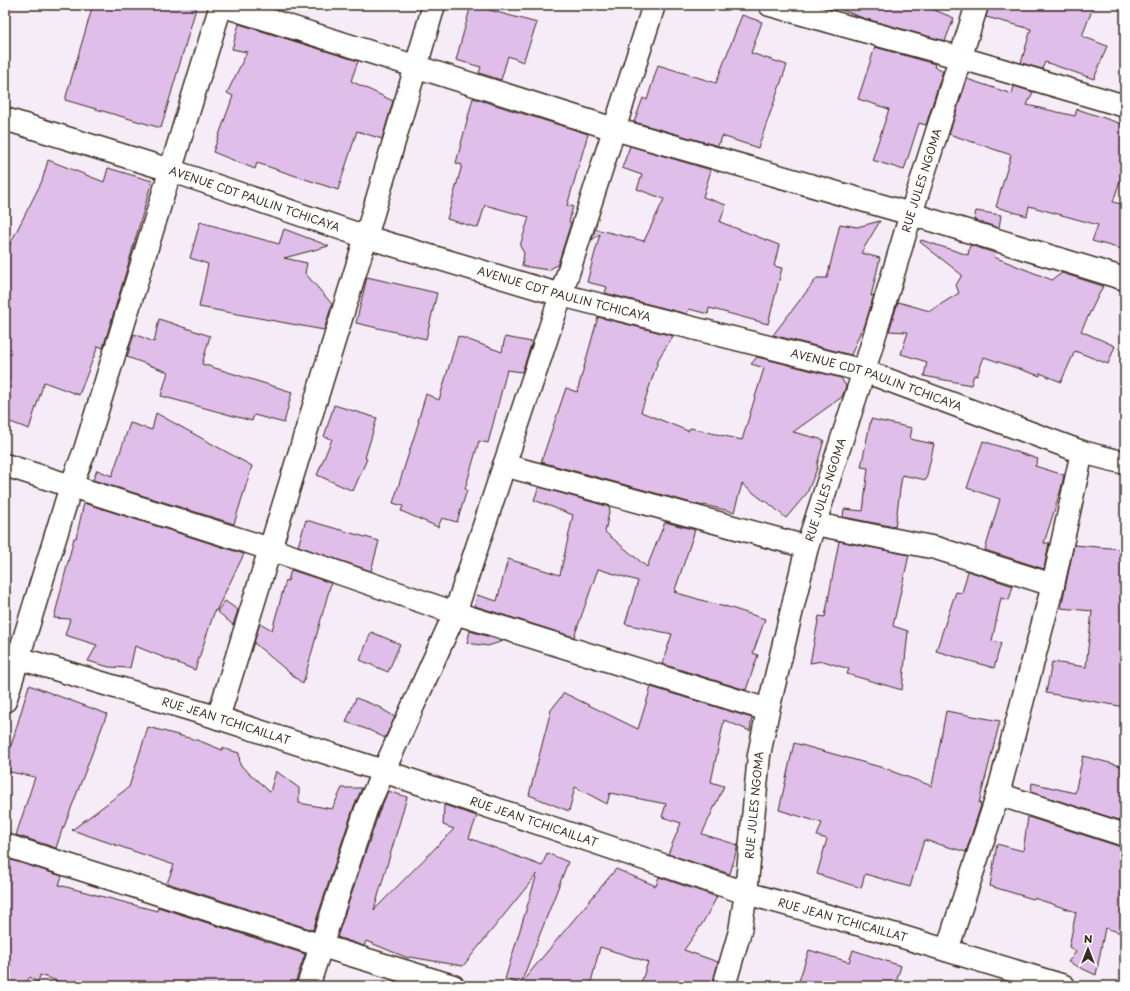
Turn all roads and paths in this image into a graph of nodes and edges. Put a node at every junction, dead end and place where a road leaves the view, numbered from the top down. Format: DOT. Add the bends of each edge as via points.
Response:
graph roads {
  1 [pos="221,5"];
  2 [pos="434,5"];
  3 [pos="654,5"];
  4 [pos="770,5"];
  5 [pos="977,5"];
  6 [pos="961,58"];
  7 [pos="415,67"];
  8 [pos="1125,106"];
  9 [pos="5,119"];
  10 [pos="614,129"];
  11 [pos="170,170"];
  12 [pos="911,214"];
  13 [pos="366,237"];
  14 [pos="1125,279"];
  15 [pos="561,295"];
  16 [pos="864,371"];
  17 [pos="1082,452"];
  18 [pos="1125,464"];
  19 [pos="5,465"];
  20 [pos="504,465"];
  21 [pos="71,486"];
  22 [pos="815,524"];
  23 [pos="807,547"];
  24 [pos="270,549"];
  25 [pos="1053,585"];
  26 [pos="455,613"];
  27 [pos="11,656"];
  28 [pos="5,701"];
  29 [pos="768,710"];
  30 [pos="218,718"];
  31 [pos="383,771"];
  32 [pos="998,794"];
  33 [pos="1125,836"];
  34 [pos="5,845"];
  35 [pos="746,893"];
  36 [pos="322,946"];
  37 [pos="947,950"];
  38 [pos="308,986"];
  39 [pos="453,986"];
  40 [pos="724,986"];
  41 [pos="1064,986"];
  1 -- 7 [label="street"];
  1 -- 11 [label="street"];
  2 -- 7 [label="street"];
  3 -- 10 [label="street"];
  4 -- 6 [label="street"];
  5 -- 6 [label="street, RUE JULES NGOMA"];
  6 -- 8 [label="street"];
  6 -- 12 [label="street, RUE JULES NGOMA"];
  7 -- 10 [label="street"];
  7 -- 13 [label="street"];
  9 -- 11 [label="street, AVENUE CDT PAULIN TCHICAYA"];
  10 -- 12 [label="street"];
  10 -- 15 [label="street"];
  11 -- 13 [label="street, AVENUE CDT PAULIN TCHICAYA"];
  11 -- 21 [label="street" via="85,450"];
  12 -- 14 [label="street"];
  12 -- 16 [label="street, RUE JULES NGOMA"];
  13 -- 15 [label="street, AVENUE CDT PAULIN TCHICAYA"];
  13 -- 24 [label="street"];
  15 -- 16 [label="street, AVENUE CDT PAULIN TCHICAYA"];
  15 -- 20 [label="street"];
  16 -- 17 [label="street, AVENUE CDT PAULIN TCHICAYA"];
  16 -- 22 [label="street, RUE JULES NGOMA"];
  17 -- 18 [label="street, AVENUE CDT PAULIN TCHICAYA"];
  17 -- 25 [label="street"];
  19 -- 21 [label="street"];
  20 -- 23 [label="street"];
  20 -- 26 [label="street"];
  21 -- 24 [label="street"];
  21 -- 27 [label="street"];
  22 -- 23 [label="street, RUE JULES NGOMA"];
  22 -- 25 [label="street" via="936,548"];
  23 -- 29 [label="street, RUE JULES NGOMA"];
  24 -- 26 [label="street"];
  24 -- 30 [label="street"];
  25 -- 32 [label="street"];
  26 -- 29 [label="street"];
  26 -- 31 [label="street"];
  27 -- 28 [label="street"];
  27 -- 30 [label="street, RUE JEAN TCHICAILLAT"];
  29 -- 35 [label="street, RUE JULES NGOMA" via="759,754"];
  30 -- 31 [label="street, RUE JEAN TCHICAILLAT"];
  31 -- 35 [label="street, RUE JEAN TCHICAILLAT"];
  31 -- 36 [label="street" via="366,810"];
  32 -- 33 [label="street"];
  32 -- 37 [label="street"];
  34 -- 36 [label="street"];
  35 -- 37 [label="street, RUE JEAN TCHICAILLAT"];
  35 -- 40 [label="street, RUE JULES NGOMA" via="740,931"];
  36 -- 38 [label="street"];
  36 -- 39 [label="street"];
  37 -- 41 [label="street, RUE JEAN TCHICAILLAT"];
}
